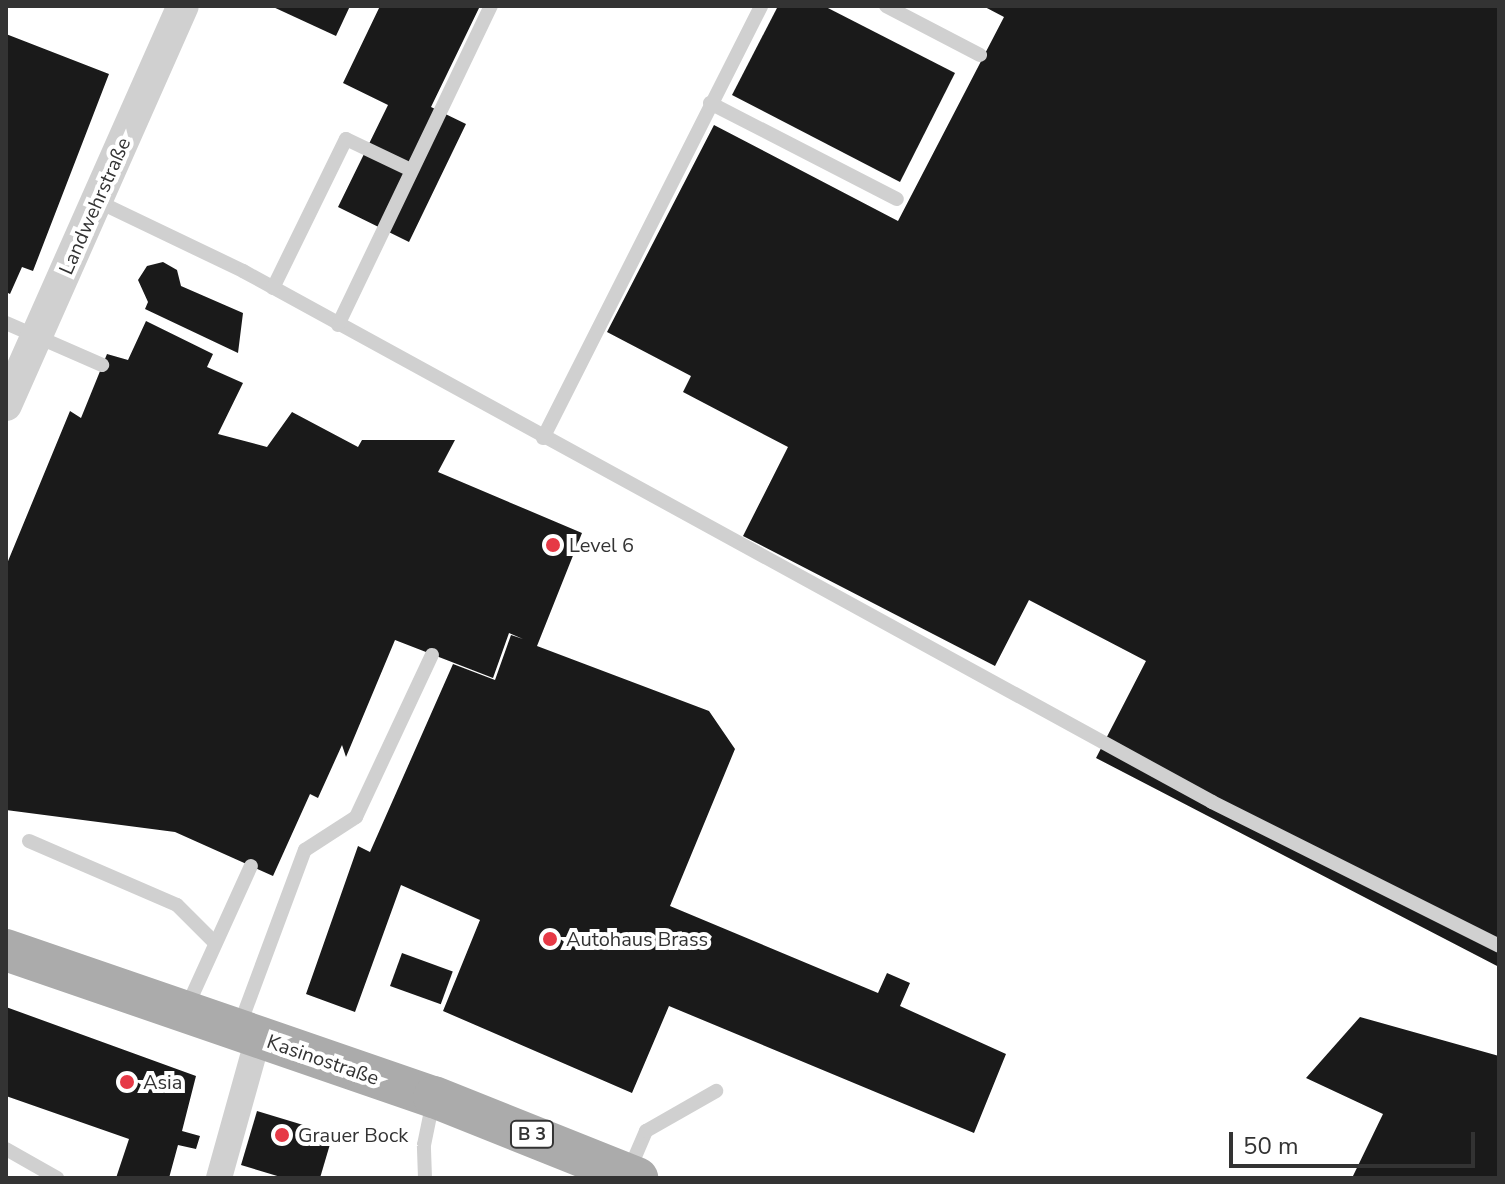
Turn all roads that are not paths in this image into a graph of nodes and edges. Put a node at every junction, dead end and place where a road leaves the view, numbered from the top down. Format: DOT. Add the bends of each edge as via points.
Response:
graph roads {
  1 [pos="183,6"];
  2 [pos="491,6"];
  3 [pos="761,6"];
  4 [pos="886,6"];
  5 [pos="980,55"];
  6 [pos="710,103"];
  7 [pos="411,170"];
  8 [pos="897,199"];
  9 [pos="97,201"];
  10 [pos="273,288"];
  11 [pos="6,323"];
  12 [pos="338,325"];
  13 [pos="38,334"];
  14 [pos="102,365"];
  15 [pos="6,405"];
  16 [pos="543,438"];
  17 [pos="432,655"];
  18 [pos="29,841"];
  19 [pos="251,866"];
  20 [pos="213,941"];
  21 [pos="1499,946"];
  22 [pos="6,950"];
  23 [pos="184,1013"];
  24 [pos="248,1035"];
  25 [pos="716,1091"];
  26 [pos="434,1097"];
  27 [pos="6,1149"];
  28 [pos="633,1176"];
  29 [pos="57,1178"];
  30 [pos="219,1178"];
  31 [pos="425,1178"];
  1 -- 9 [label="street, Landwehrstraße"];
  2 -- 7 [label="lane"];
  3 -- 6 [label="lane"];
  4 -- 5 [label="lane"];
  6 -- 8 [label="lane"];
  6 -- 16 [label="lane"];
  7 -- 10 [label="lane" via="346,139"];
  7 -- 12 [label="lane"];
  9 -- 10 [label="lane"];
  9 -- 13 [label="street, Landwehrstraße"];
  10 -- 12 [label="lane"];
  11 -- 13 [label="lane"];
  12 -- 16 [label="lane"];
  13 -- 14 [label="lane"];
  13 -- 15 [label="street, Landwehrstraße"];
  16 -- 21 [label="lane" via="1212,802"];
  17 -- 24 [label="lane" via="356,817 305,850"];
  18 -- 20 [label="lane" via="177,905"];
  19 -- 20 [label="lane"];
  20 -- 23 [label="lane"];
  22 -- 23 [label="main road, Kasinostraße / B 3"];
  23 -- 24 [label="main road, Kasinostraße / B 3"];
  24 -- 26 [label="main road, Kasinostraße / B 3"];
  24 -- 30 [label="street"];
  25 -- 28 [label="lane" via="646,1131"];
  26 -- 28 [label="main road, Kasinostraße / B 3"];
  26 -- 31 [label="lane" via="424,1145"];
  27 -- 29 [label="lane"];
}
